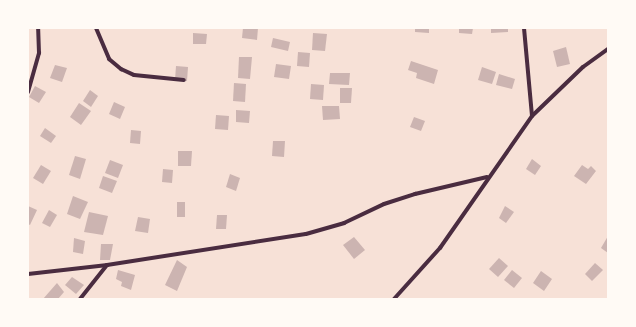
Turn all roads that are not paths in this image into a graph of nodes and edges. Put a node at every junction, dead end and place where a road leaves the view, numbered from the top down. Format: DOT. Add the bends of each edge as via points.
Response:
graph roads {
  1 [pos="38,28"];
  2 [pos="96,28"];
  3 [pos="524,28"];
  4 [pos="608,49"];
  5 [pos="184,80"];
  6 [pos="28,92"];
  7 [pos="532,116"];
  8 [pos="488,177"];
  9 [pos="107,265"];
  10 [pos="28,274"];
  11 [pos="80,299"];
  12 [pos="394,299"];
  1 -- 6 [label="street" via="39,53"];
  2 -- 5 [label="street" via="109,59 121,69 134,75"];
  3 -- 7 [label="street"];
  4 -- 7 [label="street" via="583,67"];
  7 -- 8 [label="street"];
  8 -- 9 [label="street" via="415,194 306,234"];
  8 -- 12 [label="street" via="440,248"];
  9 -- 10 [label="street"];
  9 -- 11 [label="street"];
}
